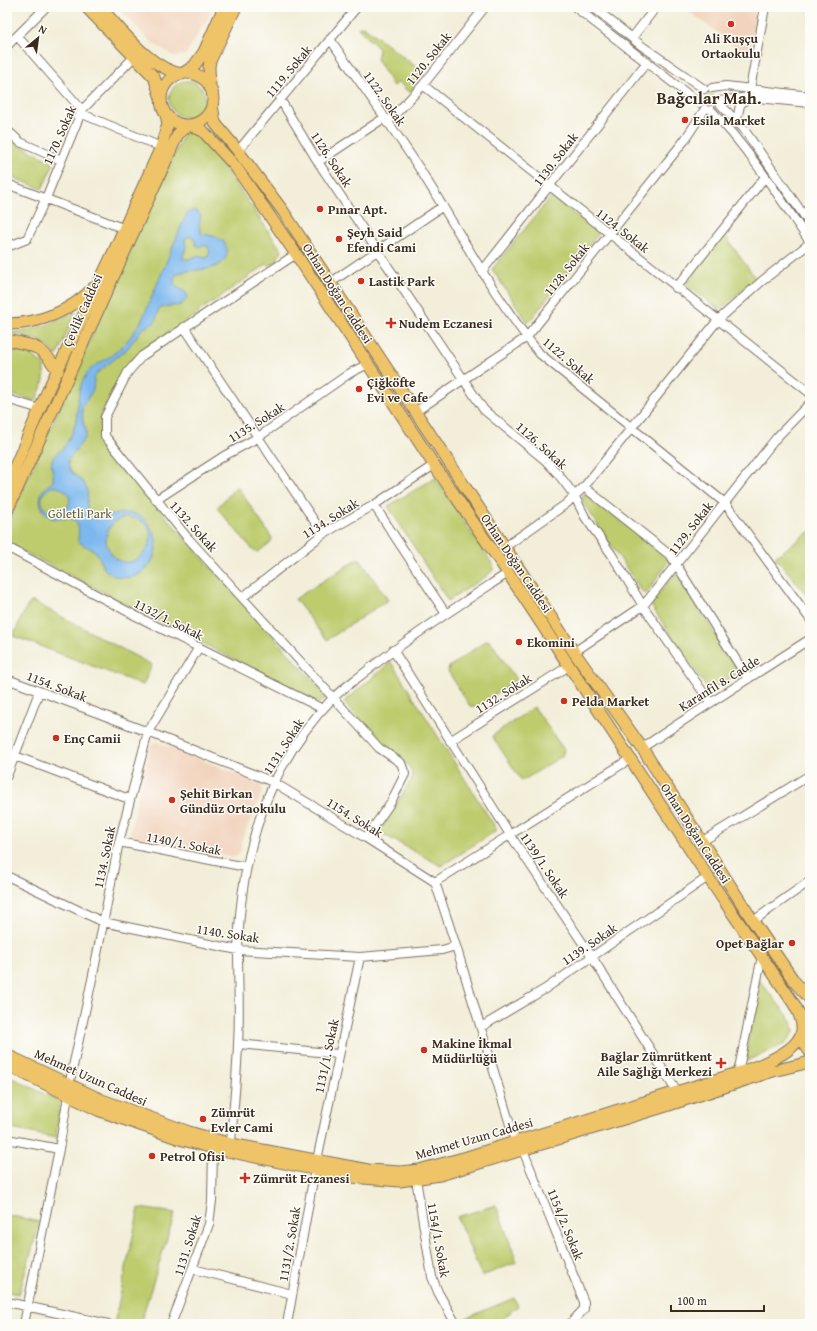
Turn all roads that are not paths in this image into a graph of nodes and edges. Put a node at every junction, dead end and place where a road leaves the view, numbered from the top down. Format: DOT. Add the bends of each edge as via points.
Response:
graph roads {
  1 [pos="46,7"];
  2 [pos="86,7"];
  3 [pos="100,7"];
  4 [pos="224,7"];
  5 [pos="236,7"];
  6 [pos="357,7"];
  7 [pos="485,7"];
  8 [pos="575,7"];
  9 [pos="592,7"];
  10 [pos="656,7"];
  11 [pos="765,7"];
  12 [pos="17,36"];
  13 [pos="632,38"];
  14 [pos="330,39"];
  15 [pos="7,46"];
  16 [pos="135,56"];
  17 [pos="647,62"];
  18 [pos="182,74"];
  19 [pos="423,85"];
  20 [pos="210,88"];
  21 [pos="708,88"];
  22 [pos="749,93"];
  23 [pos="810,96"];
  24 [pos="161,98"];
  25 [pos="280,99"];
  26 [pos="720,102"];
  27 [pos="699,103"];
  28 [pos="810,103"];
  29 [pos="212,104"];
  30 [pos="708,110"];
  31 [pos="81,111"];
  32 [pos="166,115"];
  33 [pos="386,120"];
  34 [pos="737,120"];
  35 [pos="189,125"];
  36 [pos="7,130"];
  37 [pos="161,147"];
  38 [pos="238,151"];
  39 [pos="61,160"];
  40 [pos="318,162"];
  41 [pos="765,177"];
  42 [pos="7,184"];
  43 [pos="548,187"];
  44 [pos="46,198"];
  45 [pos="443,206"];
  46 [pos="810,224"];
  47 [pos="125,229"];
  48 [pos="610,234"];
  49 [pos="810,243"];
  50 [pos="7,247"];
  51 [pos="378,250"];
  52 [pos="296,254"];
  53 [pos="483,270"];
  54 [pos="330,283"];
  55 [pos="98,284"];
  56 [pos="676,288"];
  57 [pos="718,320"];
  58 [pos="7,324"];
  59 [pos="184,327"];
  60 [pos="527,337"];
  61 [pos="7,340"];
  62 [pos="368,364"];
  63 [pos="58,371"];
  64 [pos="464,380"];
  65 [pos="810,393"];
  66 [pos="7,399"];
  67 [pos="810,403"];
  68 [pos="40,409"];
  69 [pos="415,412"];
  70 [pos="632,428"];
  71 [pos="257,438"];
  72 [pos="434,465"];
  73 [pos="7,485"];
  74 [pos="584,487"];
  75 [pos="574,495"];
  76 [pos="156,500"];
  77 [pos="725,503"];
  78 [pos="374,505"];
  79 [pos="7,511"];
  80 [pos="323,534"];
  81 [pos="7,546"];
  82 [pos="505,547"];
  83 [pos="677,565"];
  84 [pos="508,573"];
  85 [pos="243,597"];
  86 [pos="643,606"];
  87 [pos="446,614"];
  88 [pos="810,619"];
  89 [pos="810,639"];
  90 [pos="199,647"];
  91 [pos="393,650"];
  92 [pos="574,652"];
  93 [pos="569,666"];
  94 [pos="7,679"];
  95 [pos="748,679"];
  96 [pos="39,692"];
  97 [pos="333,697"];
  98 [pos="710,702"];
  99 [pos="323,709"];
  100 [pos="148,732"];
  101 [pos="450,741"];
  102 [pos="642,748"];
  103 [pos="15,756"];
  104 [pos="630,759"];
  105 [pos="810,775"];
  106 [pos="7,776"];
  107 [pos="273,782"];
  108 [pos="129,799"];
  109 [pos="511,836"];
  110 [pos="366,838"];
  111 [pos="118,842"];
  112 [pos="701,842"];
  113 [pos="246,867"];
  114 [pos="7,876"];
  115 [pos="708,877"];
  116 [pos="810,881"];
  117 [pos="435,882"];
  118 [pos="753,921"];
  119 [pos="103,922"];
  120 [pos="456,946"];
  121 [pos="238,950"];
  122 [pos="762,956"];
  123 [pos="360,957"];
  124 [pos="592,957"];
  125 [pos="810,999"];
  126 [pos="810,1013"];
  127 [pos="481,1027"];
  128 [pos="802,1031"];
  129 [pos="238,1044"];
  130 [pos="810,1052"];
  131 [pos="338,1054"];
  132 [pos="7,1055"];
  133 [pos="810,1062"];
  134 [pos="7,1065"];
  135 [pos="738,1073"];
  136 [pos="68,1090"];
  137 [pos="677,1092"];
  138 [pos="7,1139"];
  139 [pos="230,1144"];
  140 [pos="519,1145"];
  141 [pos="213,1148"];
  142 [pos="59,1149"];
  143 [pos="316,1164"];
  144 [pos="416,1179"];
  145 [pos="193,1269"];
  146 [pos="292,1294"];
  147 [pos="7,1302"];
  148 [pos="28,1306"];
  149 [pos="172,1322"];
  150 [pos="24,1324"];
  151 [pos="108,1324"];
  152 [pos="287,1324"];
  153 [pos="456,1324"];
  154 [pos="570,1324"];
  1 -- 12 [label="street"];
  2 -- 16 [label="main road"];
  3 -- 18 [label="main road" via="156,63 170,72"];
  4 -- 18 [label="main road" via="204,52 194,66"];
  5 -- 20 [label="main road" via="210,61"];
  6 -- 14 [label="street, 1119. Sokak"];
  7 -- 19 [label="street, 1120. Sokak"];
  8 -- 17 [label="street"];
  9 -- 13 [label="street"];
  10 -- 13 [label="street"];
  11 -- 22 [label="street"];
  12 -- 15 [label="street"];
  12 -- 31 [label="street"];
  13 -- 21 [label="street"];
  14 -- 25 [label="street, 1119. Sokak"];
  14 -- 33 [label="street, 1122. Sokak"];
  16 -- 24 [label="main road" via="154,77"];
  16 -- 31 [label="street, 1170. Sokak"];
  17 -- 27 [label="street"];
  17 -- 43 [label="street, 1130. Sokak"];
  18 -- 20 [label="main road" via="199,76"];
  18 -- 24 [label="main road" via="167,82"];
  19 -- 33 [label="street, 1120. Sokak"];
  19 -- 43 [label="street, 1124. Sokak"];
  20 -- 29 [label="main road"];
  21 -- 22 [label="street" via="726,86"];
  21 -- 26 [label="street" via="718,92"];
  21 -- 27 [label="street" via="699,94"];
  22 -- 23 [label="street"];
  22 -- 26 [label="street"];
  22 -- 28 [label="street"];
  22 -- 34 [label="street" via="740,105"];
  24 -- 32 [label="main road"];
  25 -- 38 [label="street, 1119. Sokak"];
  25 -- 40 [label="street, 1126. Sokak"];
  26 -- 30 [label="street" via="716,108"];
  26 -- 34 [label="street"];
  27 -- 30 [label="street"];
  29 -- 35 [label="main road" via="204,119"];
  29 -- 38 [label="main road" via="215,123"];
  30 -- 41 [label="street" via="728,129"];
  30 -- 48 [label="street, 1128. Sokak"];
  31 -- 37 [label="street"];
  31 -- 39 [label="street, 1170. Sokak"];
  32 -- 35 [label="main road" via="176,122"];
  32 -- 37 [label="main road, Çevlik Caddesi" via="168,124"];
  33 -- 40 [label="street, 1120. Sokak"];
  33 -- 45 [label="street, 1122. Sokak"];
  34 -- 46 [label="street"];
  35 -- 52 [label="main road, Orhan Doğan Caddesi" via="209,136 235,166"];
  35 -- 79 [label="main road, Çevlik Caddesi" via="178,134 168,154"];
  36 -- 39 [label="street" via="20,142"];
  37 -- 47 [label="main road, Çevlik Caddesi"];
  38 -- 54 [label="main road" via="283,211"];
  39 -- 44 [label="street, 1170. Sokak"];
  40 -- 51 [label="street, 1126. Sokak"];
  41 -- 49 [label="street"];
  41 -- 56 [label="street"];
  42 -- 44 [label="street"];
  43 -- 48 [label="street, 1124. Sokak"];
  43 -- 53 [label="street, 1130. Sokak"];
  44 -- 47 [label="street"];
  44 -- 50 [label="street, 1170. Sokak" via="26,239"];
  45 -- 51 [label="street"];
  45 -- 53 [label="street, 1122. Sokak"];
  47 -- 55 [label="main road, Çevlik Caddesi"];
  48 -- 56 [label="street, 1124. Sokak"];
  48 -- 60 [label="street, 1128. Sokak"];
  49 -- 57 [label="street"];
  51 -- 54 [label="street"];
  51 -- 64 [label="street, 1126. Sokak"];
  52 -- 59 [label="street, 1132. Sokak"];
  52 -- 62 [label="main road, Orhan Doğan Caddesi"];
  53 -- 60 [label="street, 1122. Sokak"];
  54 -- 69 [label="main road"];
  55 -- 58 [label="main road" via="70,307 40,320"];
  55 -- 63 [label="main road, Çevlik Caddesi"];
  56 -- 57 [label="street, 1124. Sokak"];
  57 -- 65 [label="street, 1124. Sokak"];
  57 -- 70 [label="street"];
  59 -- 71 [label="street"];
  59 -- 76 [label="street, 1132. Sokak" via="142,356 128,372 105,417 105,436"];
  60 -- 64 [label="street, 1128. Sokak"];
  60 -- 70 [label="street, 1122. Sokak" via="540,354"];
  61 -- 63 [label="main road" via="39,348 47,354"];
  62 -- 71 [label="street, 1135. Sokak" via="350,373"];
  62 -- 72 [label="main road, Orhan Doğan Caddesi"];
  63 -- 68 [label="main road, Çevlik Caddesi"];
  64 -- 69 [label="street, 1128. Sokak"];
  64 -- 75 [label="street, 1126. Sokak" via="484,410 546,461"];
  66 -- 68 [label="street"];
  67 -- 77 [label="street, 1129. Sokak" via="778,437"];
  68 -- 73 [label="main road, Çevlik Caddesi"];
  69 -- 82 [label="main road"];
  70 -- 74 [label="street"];
  70 -- 77 [label="street, 1122. Sokak"];
  71 -- 76 [label="street, 1135. Sokak"];
  71 -- 80 [label="street"];
  72 -- 78 [label="street, 1134. Sokak"];
  72 -- 84 [label="main road, Orhan Doğan Caddesi"];
  74 -- 75 [label="street"];
  74 -- 83 [label="street" via="652,539 672,556"];
  75 -- 82 [label="street" via="566,504"];
  75 -- 86 [label="street, 1126. Sokak" via="585,517"];
  76 -- 85 [label="street, 1132. Sokak"];
  77 -- 83 [label="street, 1129. Sokak"];
  77 -- 88 [label="street, 1122. Sokak"];
  78 -- 80 [label="street, 1134. Sokak"];
  78 -- 87 [label="street"];
  80 -- 85 [label="street, 1134. Sokak"];
  81 -- 90 [label="street, 1132/1. Sokak"];
  82 -- 92 [label="main road"];
  83 -- 86 [label="street, 1129. Sokak"];
  83 -- 95 [label="street"];
  84 -- 87 [label="street, 1131. Sokak"];
  84 -- 93 [label="main road, Orhan Doğan Caddesi"];
  85 -- 97 [label="street, 1132. Sokak"];
  86 -- 92 [label="street, 1129. Sokak"];
  86 -- 98 [label="street, 1126. Sokak"];
  87 -- 91 [label="street, 1131. Sokak"];
  89 -- 95 [label="street, Karanfil 8. Cadde"];
  90 -- 99 [label="street, 1132/1. Sokak"];
  90 -- 100 [label="street, 1134. Sokak"];
  91 -- 97 [label="street, 1131. Sokak"];
  91 -- 101 [label="street, 1139/1. Sokak"];
  92 -- 102 [label="main road"];
  93 -- 101 [label="street, 1132. Sokak"];
  93 -- 104 [label="main road, Orhan Doğan Caddesi"];
  94 -- 96 [label="street, 1154. Sokak"];
  95 -- 98 [label="street, Karanfil 8. Cadde"];
  96 -- 100 [label="street, 1154. Sokak"];
  96 -- 103 [label="street"];
  97 -- 99 [label="street, 1131. Sokak"];
  97 -- 110 [label="street, 1132. Sokak" via="379,748 401,763 405,771 391,802"];
  98 -- 102 [label="street, Karanfil 8. Cadde"];
  99 -- 107 [label="street, 1131. Sokak" via="298,741"];
  100 -- 107 [label="street, 1154. Sokak"];
  100 -- 108 [label="street, 1134. Sokak"];
  101 -- 109 [label="street, 1139/1. Sokak"];
  102 -- 112 [label="main road"];
  103 -- 106 [label="street"];
  103 -- 108 [label="street"];
  104 -- 109 [label="street"];
  104 -- 115 [label="main road, Orhan Doğan Caddesi"];
  105 -- 112 [label="street"];
  107 -- 110 [label="street, 1154. Sokak"];
  107 -- 113 [label="street, 1131. Sokak" via="261,811"];
  108 -- 111 [label="street, 1134. Sokak"];
  109 -- 117 [label="street"];
  109 -- 124 [label="street, 1139/1. Sokak"];
  110 -- 117 [label="street, 1154. Sokak"];
  111 -- 113 [label="street, 1140/1. Sokak"];
  111 -- 119 [label="street, 1134. Sokak"];
  112 -- 118 [label="main road"];
  113 -- 121 [label="street, 1131. Sokak"];
  114 -- 119 [label="street, 1140. Sokak"];
  115 -- 122 [label="main road, Orhan Doğan Caddesi"];
  115 -- 124 [label="street, 1139. Sokak"];
  116 -- 118 [label="street"];
  117 -- 120 [label="street"];
  118 -- 125 [label="main road" via="794,981"];
  119 -- 121 [label="street, 1140. Sokak"];
  119 -- 136 [label="street, 1134. Sokak"];
  120 -- 123 [label="street, 1140. Sokak" via="442,950"];
  120 -- 127 [label="street"];
  121 -- 123 [label="street, 1140. Sokak"];
  121 -- 129 [label="street, 1131. Sokak"];
  122 -- 128 [label="main road, Orhan Doğan Caddesi" via="800,1015"];
  122 -- 135 [label="street"];
  123 -- 131 [label="street, 1131/1. Sokak"];
  124 -- 127 [label="street, 1139. Sokak"];
  124 -- 137 [label="street, 1139/1. Sokak"];
  126 -- 128 [label="main road, Mehmet Uzun Caddesi"];
  127 -- 140 [label="street"];
  128 -- 130 [label="main road, Orhan Doğan Caddesi" via="802,1039"];
  128 -- 135 [label="main road, Mehmet Uzun Caddesi" via="793,1046 785,1052 761,1065"];
  129 -- 131 [label="street"];
  129 -- 139 [label="street, 1131. Sokak"];
  131 -- 143 [label="street, 1131/1. Sokak"];
  132 -- 136 [label="main road, Mehmet Uzun Caddesi"];
  133 -- 140 [label="main road" via="773,1071 663,1107"];
  134 -- 136 [label="main road"];
  135 -- 137 [label="main road, Mehmet Uzun Caddesi"];
  136 -- 139 [label="main road, Mehmet Uzun Caddesi"];
  136 -- 141 [label="main road" via="98,1110"];
  136 -- 142 [label="street, 1134. Sokak"];
  137 -- 140 [label="main road, Mehmet Uzun Caddesi"];
  138 -- 142 [label="street"];
  139 -- 143 [label="main road, Mehmet Uzun Caddesi"];
  140 -- 143 [label="main road, Mehmet Uzun Caddesi" via="419,1170 400,1172"];
  140 -- 144 [label="main road" via="440,1175"];
  140 -- 154 [label="street, 1154/2. Sokak" via="584,1302 584,1309"];
  141 -- 143 [label="main road"];
  141 -- 145 [label="street, 1131. Sokak" via="209,1224"];
  142 -- 148 [label="street, 1134. Sokak"];
  143 -- 144 [label="main road" via="374,1180"];
  143 -- 146 [label="street, 1131/2. Sokak"];
  144 -- 153 [label="street, 1154/1. Sokak" via="432,1277"];
  145 -- 146 [label="street"];
  145 -- 149 [label="street, 1131. Sokak"];
  146 -- 152 [label="street, 1131/2. Sokak"];
  147 -- 148 [label="street"];
  148 -- 150 [label="street, 1134. Sokak"];
  148 -- 151 [label="street"];
}
